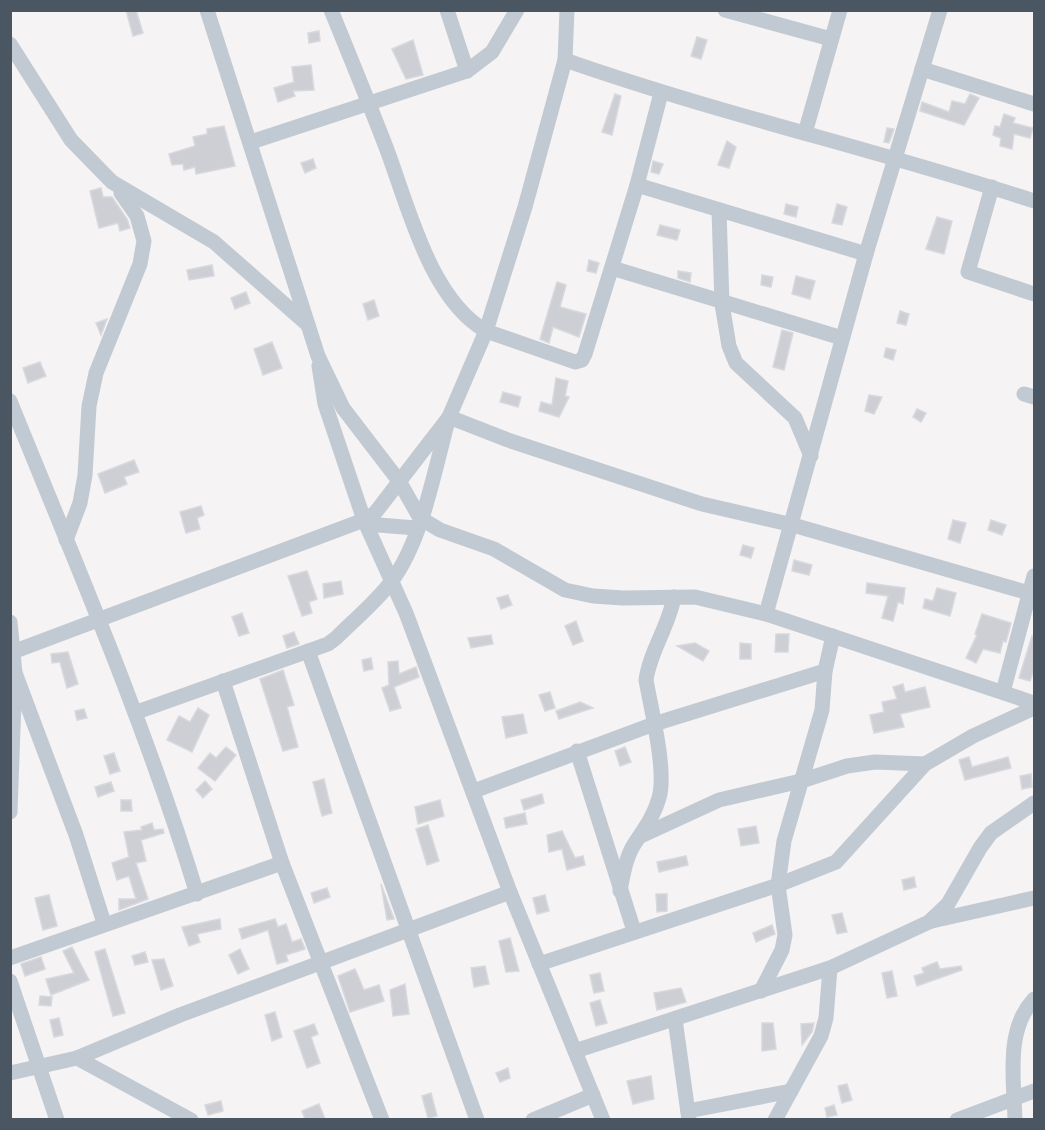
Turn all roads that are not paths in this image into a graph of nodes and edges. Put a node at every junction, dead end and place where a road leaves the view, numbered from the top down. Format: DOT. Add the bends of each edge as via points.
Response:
graph roads {
  1 [pos="207,10"];
  2 [pos="331,10"];
  3 [pos="447,10"];
  4 [pos="516,10"];
  5 [pos="567,10"];
  6 [pos="726,10"];
  7 [pos="840,10"];
  8 [pos="940,10"];
  9 [pos="831,39"];
  10 [pos="10,44"];
  11 [pos="565,60"];
  12 [pos="922,69"];
  13 [pos="467,71"];
  14 [pos="661,93"];
  15 [pos="368,103"];
  16 [pos="1035,104"];
  17 [pos="805,133"];
  18 [pos="251,142"];
  19 [pos="895,158"];
  20 [pos="112,182"];
  21 [pos="637,185"];
  22 [pos="992,187"];
  23 [pos="1035,201"];
  24 [pos="719,210"];
  25 [pos="866,254"];
  26 [pos="612,268"];
  27 [pos="1035,294"];
  28 [pos="722,304"];
  29 [pos="308,325"];
  30 [pos="486,331"];
  31 [pos="842,339"];
  32 [pos="318,356"];
  33 [pos="10,401"];
  34 [pos="449,417"];
  35 [pos="812,456"];
  36 [pos="399,481"];
  37 [pos="365,522"];
  38 [pos="418,523"];
  39 [pos="793,525"];
  40 [pos="66,540"];
  41 [pos="1035,576"];
  42 [pos="391,581"];
  43 [pos="1029,593"];
  44 [pos="674,597"];
  45 [pos="766,614"];
  46 [pos="99,619"];
  47 [pos="10,622"];
  48 [pos="833,636"];
  49 [pos="308,651"];
  50 [pos="12,652"];
  51 [pos="825,671"];
  52 [pos="15,673"];
  53 [pos="223,681"];
  54 [pos="1003,692"];
  55 [pos="1035,703"];
  56 [pos="1035,708"];
  57 [pos="137,712"];
  58 [pos="654,724"];
  59 [pos="577,751"];
  60 [pos="925,764"];
  61 [pos="801,781"];
  62 [pos="474,791"];
  63 [pos="1035,803"];
  64 [pos="10,812"];
  65 [pos="643,835"];
  66 [pos="282,863"];
  67 [pos="778,885"];
  68 [pos="620,891"];
  69 [pos="510,892"];
  70 [pos="197,894"];
  71 [pos="1035,898"];
  72 [pos="929,922"];
  73 [pos="104,923"];
  74 [pos="410,931"];
  75 [pos="634,932"];
  76 [pos="10,958"];
  77 [pos="321,964"];
  78 [pos="539,964"];
  79 [pos="830,968"];
  80 [pos="10,981"];
  81 [pos="761,991"];
  82 [pos="1035,999"];
  83 [pos="675,1019"];
  84 [pos="575,1051"];
  85 [pos="77,1058"];
  86 [pos="39,1066"];
  87 [pos="10,1073"];
  88 [pos="791,1091"];
  89 [pos="1035,1091"];
  90 [pos="593,1095"];
  91 [pos="1014,1097"];
  92 [pos="689,1115"];
  93 [pos="57,1119"];
  94 [pos="191,1119"];
  95 [pos="382,1119"];
  96 [pos="477,1119"];
  97 [pos="533,1119"];
  98 [pos="603,1119"];
  99 [pos="775,1119"];
  100 [pos="957,1119"];
  101 [pos="1015,1119"];
  1 -- 18 [label="street"];
  2 -- 15 [label="street"];
  3 -- 13 [label="street"];
  4 -- 13 [label="street" via="492,52"];
  5 -- 11 [label="street"];
  6 -- 9 [label="street"];
  7 -- 9 [label="street"];
  8 -- 12 [label="street"];
  9 -- 17 [label="street"];
  10 -- 20 [label="street" via="71,140"];
  11 -- 14 [label="street"];
  11 -- 30 [label="street"];
  12 -- 16 [label="street"];
  12 -- 19 [label="street"];
  13 -- 15 [label="street"];
  14 -- 17 [label="street"];
  14 -- 21 [label="street"];
  15 -- 18 [label="street"];
  15 -- 30 [label="street" via="430,261 462,312"];
  17 -- 19 [label="street"];
  18 -- 29 [label="street"];
  19 -- 22 [label="street"];
  19 -- 25 [label="street"];
  20 -- 29 [label="street" via="214,242"];
  20 -- 40 [label="street" via="137,216 144,242 131,292 96,374 89,406 80,503"];
  21 -- 24 [label="street"];
  21 -- 26 [label="street"];
  22 -- 23 [label="street"];
  22 -- 27 [label="street" via="968,272"];
  24 -- 25 [label="street"];
  24 -- 28 [label="street"];
  25 -- 31 [label="street"];
  26 -- 28 [label="street"];
  26 -- 30 [label="street" via="582,360 575,362"];
  28 -- 31 [label="street"];
  28 -- 35 [label="street" via="736,363 795,418"];
  29 -- 32 [label="street"];
  30 -- 34 [label="street"];
  31 -- 35 [label="street"];
  32 -- 36 [label="street" via="343,408"];
  32 -- 37 [label="street" via="325,404"];
  33 -- 40 [label="street"];
  34 -- 36 [label="street"];
  34 -- 38 [label="street"];
  34 -- 39 [label="street" via="702,504"];
  35 -- 39 [label="street"];
  36 -- 37 [label="street"];
  36 -- 38 [label="street"];
  37 -- 38 [label="street"];
  37 -- 42 [label="street"];
  37 -- 46 [label="street"];
  38 -- 42 [label="street"];
  38 -- 44 [label="street" via="494,549 565,590 593,596"];
  39 -- 43 [label="street"];
  39 -- 45 [label="street"];
  40 -- 46 [label="street"];
  41 -- 43 [label="street"];
  42 -- 49 [label="street" via="336,638"];
  42 -- 62 [label="street"];
  43 -- 54 [label="street"];
  44 -- 45 [label="street" via="694,597"];
  44 -- 58 [label="street" via="667,625 648,667 646,680"];
  45 -- 48 [label="street"];
  46 -- 50 [label="street"];
  46 -- 57 [label="street"];
  47 -- 50 [label="street"];
  48 -- 51 [label="street"];
  48 -- 54 [label="street"];
  49 -- 53 [label="street"];
  49 -- 74 [label="street"];
  50 -- 52 [label="street"];
  51 -- 58 [label="street"];
  51 -- 61 [label="street" via="822,710"];
  52 -- 64 [label="street"];
  52 -- 73 [label="street" via="76,835"];
  53 -- 57 [label="street"];
  53 -- 66 [label="street"];
  54 -- 55 [label="street"];
  56 -- 60 [label="street" via="973,736"];
  57 -- 70 [label="street"];
  58 -- 59 [label="street"];
  58 -- 65 [label="street" via="662,779 660,796"];
  59 -- 62 [label="street"];
  59 -- 68 [label="street"];
  60 -- 61 [label="street" via="874,762"];
  60 -- 67 [label="street" via="836,862"];
  61 -- 65 [label="street" via="719,800"];
  61 -- 67 [label="street" via="784,841"];
  62 -- 69 [label="street"];
  63 -- 72 [label="street" via="991,833 948,904"];
  65 -- 68 [label="street" via="630,855"];
  66 -- 70 [label="street"];
  66 -- 77 [label="street"];
  67 -- 75 [label="street"];
  67 -- 81 [label="street" via="785,934 782,950"];
  68 -- 75 [label="street"];
  69 -- 74 [label="street"];
  69 -- 78 [label="street"];
  70 -- 73 [label="street"];
  71 -- 72 [label="street"];
  72 -- 79 [label="street"];
  73 -- 76 [label="street"];
  74 -- 77 [label="street"];
  74 -- 96 [label="street"];
  75 -- 78 [label="street"];
  77 -- 85 [label="street" via="180,1015"];
  77 -- 95 [label="street"];
  78 -- 84 [label="street"];
  79 -- 81 [label="street"];
  79 -- 88 [label="street" via="821,1036"];
  80 -- 86 [label="street"];
  81 -- 83 [label="street"];
  82 -- 91 [label="street" via="1024,1011 1017,1035"];
  83 -- 84 [label="street"];
  83 -- 92 [label="street"];
  84 -- 90 [label="street"];
  85 -- 86 [label="street"];
  85 -- 94 [label="street"];
  86 -- 87 [label="street"];
  86 -- 93 [label="street"];
  88 -- 92 [label="street"];
  88 -- 99 [label="street"];
  89 -- 91 [label="street"];
  90 -- 97 [label="street"];
  90 -- 98 [label="street"];
  91 -- 100 [label="street"];
  91 -- 101 [label="street"];
}
